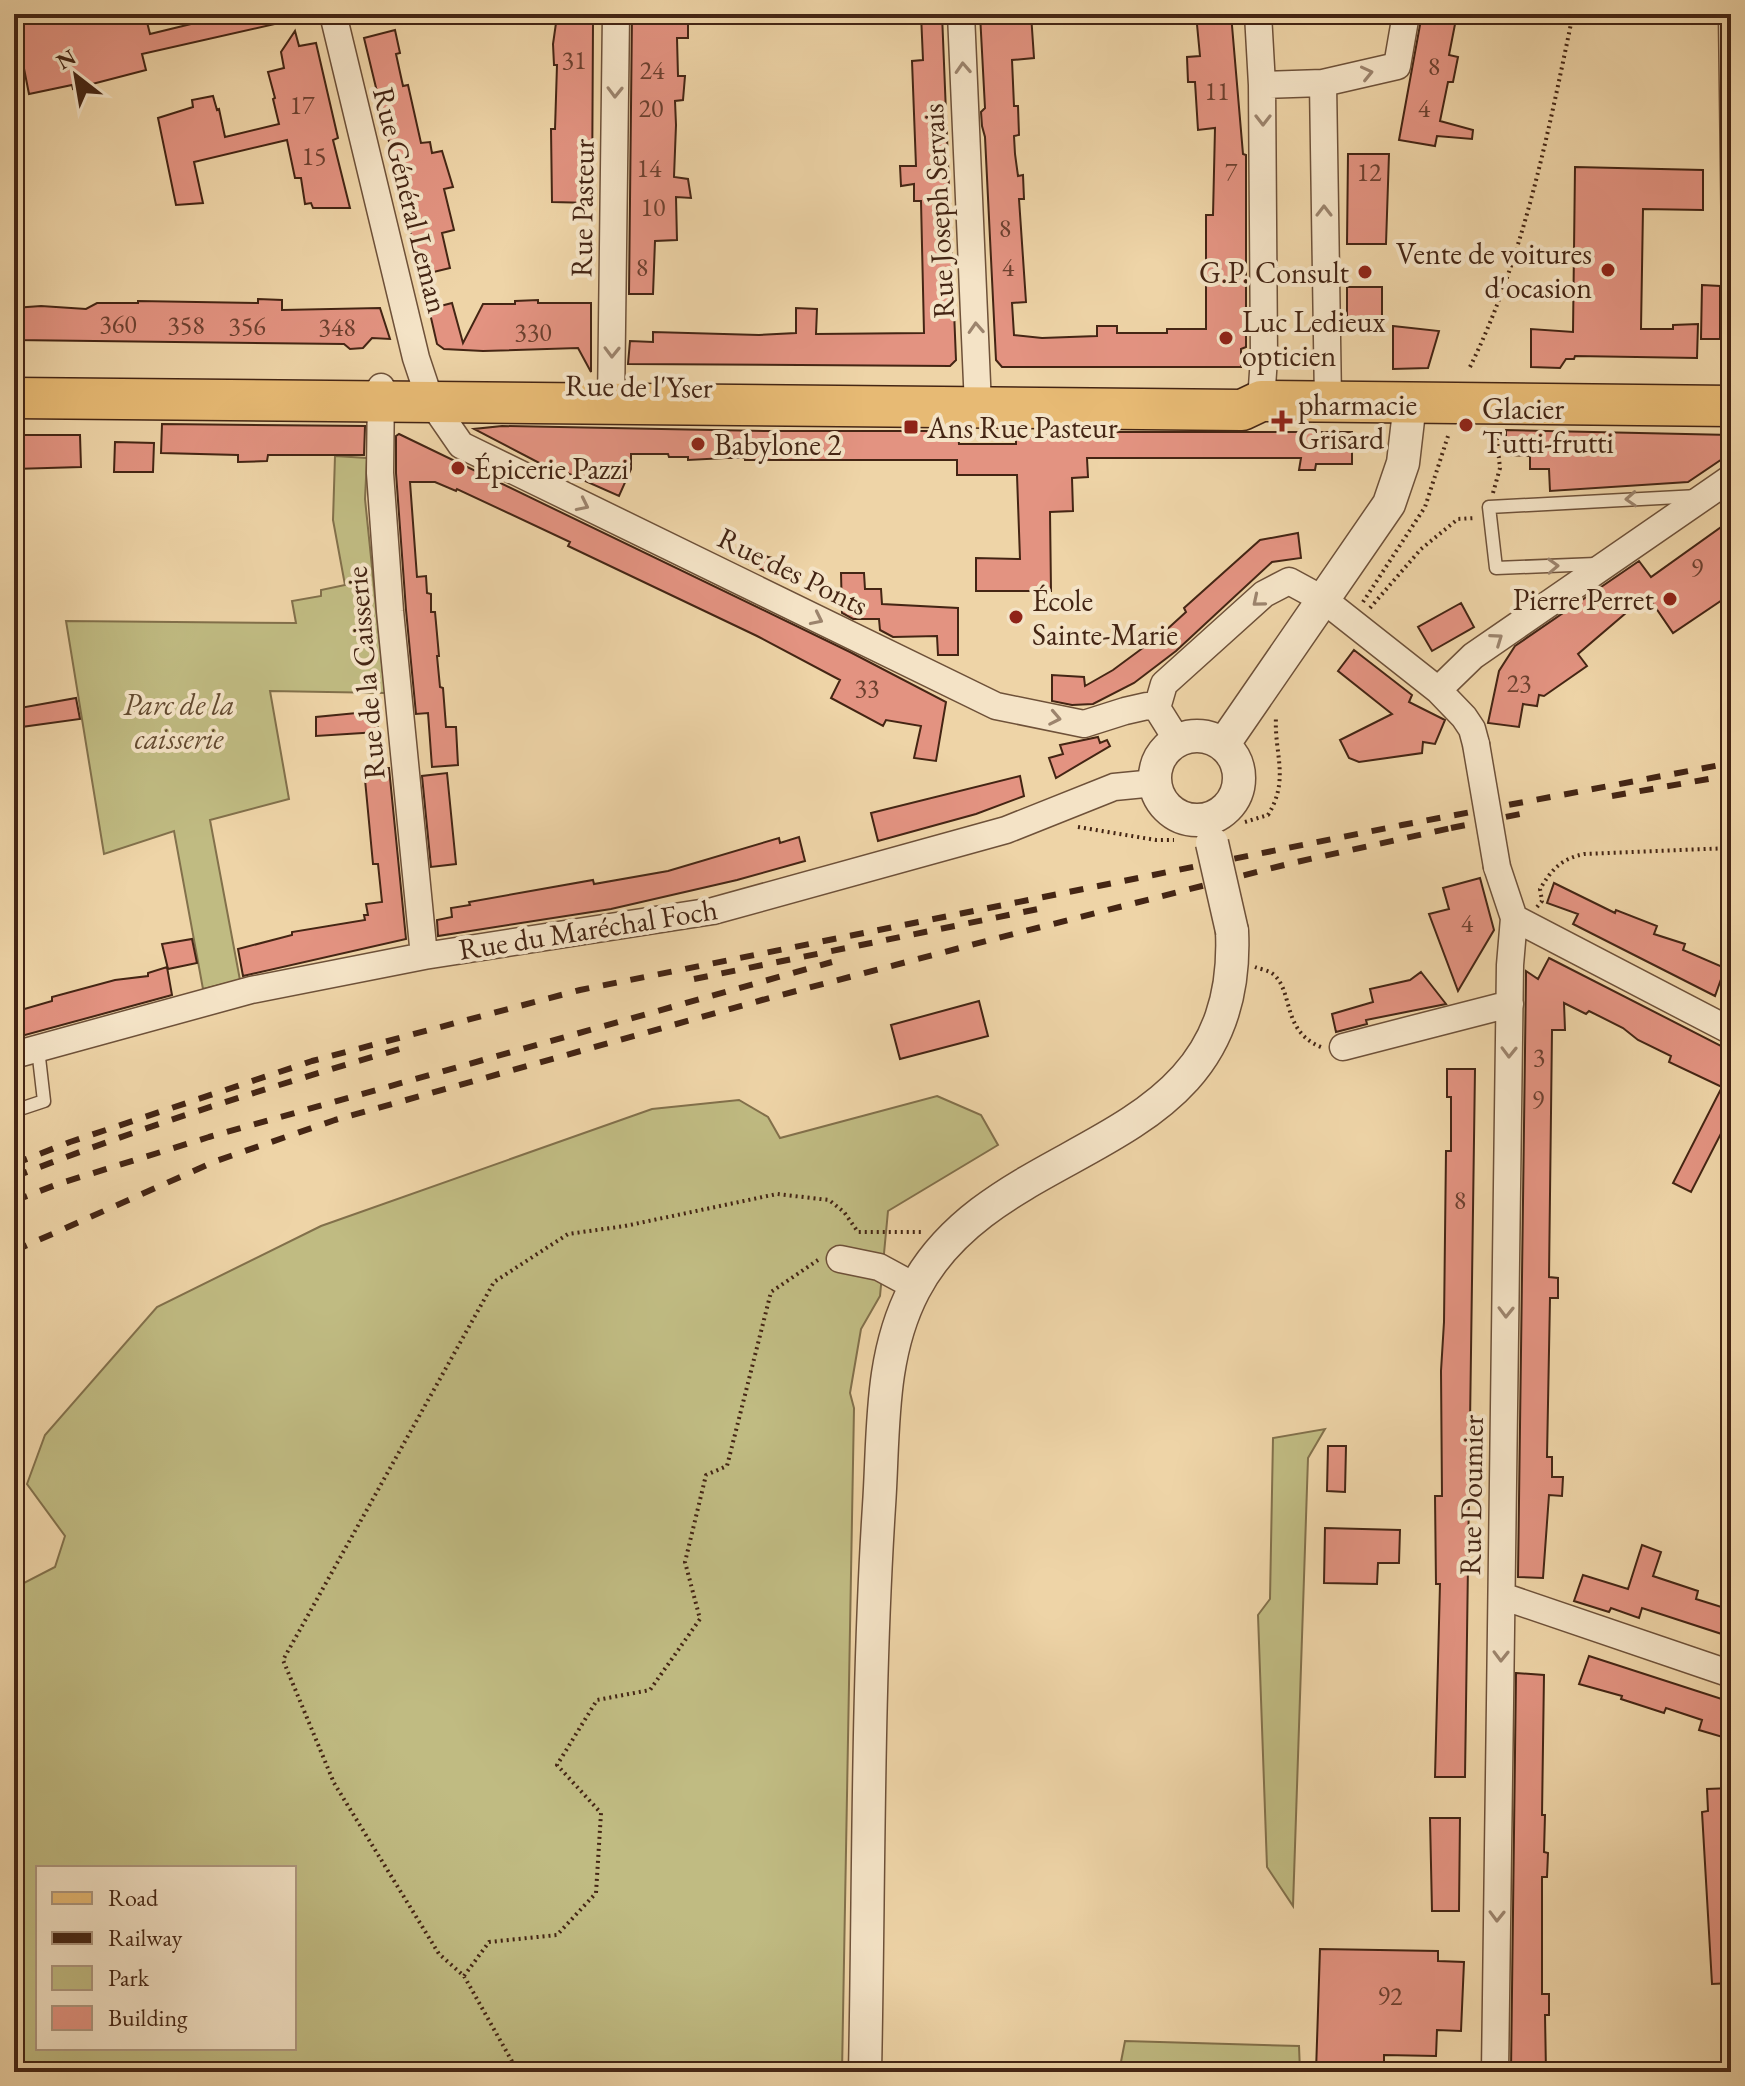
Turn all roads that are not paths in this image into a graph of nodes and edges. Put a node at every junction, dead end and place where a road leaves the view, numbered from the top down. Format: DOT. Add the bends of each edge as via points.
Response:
graph roads {
  1 [pos="333,14"];
  2 [pos="616,14"];
  3 [pos="961,14"];
  4 [pos="1258,14"];
  5 [pos="1406,14"];
  6 [pos="1725,14"];
  7 [pos="1323,83"];
  8 [pos="1262,85"];
  9 [pos="14,380"];
  10 [pos="381,391"];
  11 [pos="428,392"];
  12 [pos="611,395"];
  13 [pos="978,396"];
  14 [pos="14,398"];
  15 [pos="1261,401"];
  16 [pos="1328,401"];
  17 [pos="1410,403"];
  18 [pos="1731,406"];
  19 [pos="1731,478"];
  20 [pos="1709,495"];
  21 [pos="1610,563"];
  22 [pos="1324,600"];
  23 [pos="1438,690"];
  24 [pos="1157,708"];
  25 [pos="1177,740"];
  26 [pos="1223,745"];
  27 [pos="1155,783"];
  28 [pos="1210,831"];
  29 [pos="1514,918"];
  30 [pos="424,956"];
  31 [pos="1510,1004"];
  32 [pos="1731,1031"];
  33 [pos="1343,1047"];
  34 [pos="26,1052"];
  35 [pos="14,1111"];
  36 [pos="840,1259"];
  37 [pos="916,1287"];
  38 [pos="1502,1596"];
  39 [pos="1731,1674"];
  40 [pos="865,2072"];
  41 [pos="1495,2072"];
  1 -- 11 [label="street, Rue Général Leman"];
  2 -- 12 [label="street, Rue Pasteur, one-way"];
  13 -- 3 [label="street, Rue Joseph Servais, one-way"];
  4 -- 8 [label="street"];
  7 -- 5 [label="street, one-way" via="1397,66"];
  6 -- 18 [label="lane"];
  7 -- 8 [label="street"];
  16 -- 7 [label="street, one-way"];
  8 -- 15 [label="street, one-way"];
  9 -- 10 [label="main road, Rue de l'Yser"];
  10 -- 11 [label="main road, Rue de l'Yser"];
  10 -- 14 [label="main road, Rue de l'Yser"];
  10 -- 30 [label="street, Rue de la Caisserie" via="380,473 390,611"];
  11 -- 12 [label="main road, Rue de l'Yser"];
  11 -- 24 [label="street, Rue des Ponts, one-way" via="461,445 996,706 1084,724 1147,706"];
  12 -- 13 [label="main road, Rue de l'Yser"];
  13 -- 15 [label="main road, Rue de l'Yser" via="1241,389"];
  15 -- 16 [label="main road, Rue de l'Yser"];
  16 -- 17 [label="main road, Rue de l'Yser"];
  17 -- 18 [label="main road, Rue de l'Yser"];
  17 -- 22 [label="street" via="1403,463 1389,504"];
  19 -- 20 [label="street"];
  20 -- 21 [label="street"];
  20 -- 21 [label="lane, one-way" via="1489,512 1496,568"];
  23 -- 21 [label="street, one-way" via="1473,656"];
  22 -- 23 [label="street"];
  22 -- 24 [label="street, one-way" via="1289,581 1264,594 1164,684"];
  22 -- 26 [label="street"];
  23 -- 29 [label="street, bridge" via="1472,729 1497,867"];
  24 -- 25 [label="street"];
  25 -- 26 [label="street" via="1200,736"];
  25 -- 27 [label="street" via="1162,755"];
  26 -- 28 [label="street" via="1237,764 1239,781 1234,798"];
  27 -- 28 [label="street" via="1173,813"];
  27 -- 30 [label="street, Rue du Maréchal Foch" via="1114,787 1006,830 713,911"];
  28 -- 37 [label="street, bridge" via="1232,931 1232,971 1213,1039 1168,1097 974,1220"];
  29 -- 31 [label="street, Rue Doumier"];
  29 -- 32 [label="street"];
  30 -- 34 [label="street, Rue du Maréchal Foch" via="251,990"];
  31 -- 33 [label="street"];
  31 -- 38 [label="street, Rue Doumier, one-way"];
  34 -- 35 [label="lane" via="44,1101"];
  36 -- 37 [label="street" via="879,1267"];
  37 -- 40 [label="street" via="894,1341 885,1393 875,1571"];
  38 -- 39 [label="street"];
  38 -- 41 [label="street, Rue Doumier, one-way"];
}
